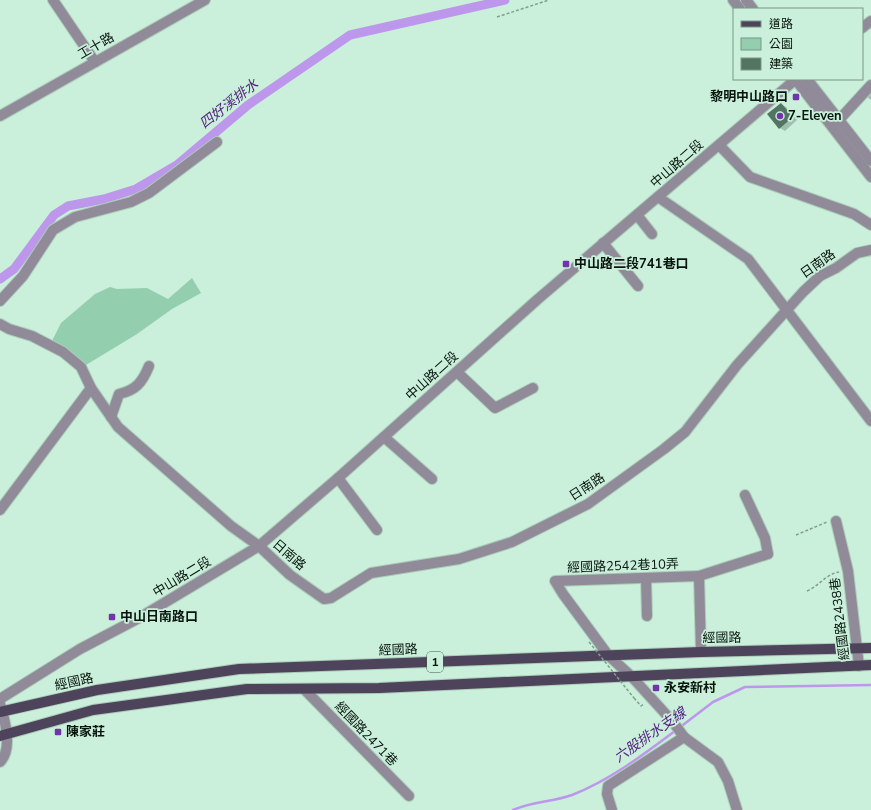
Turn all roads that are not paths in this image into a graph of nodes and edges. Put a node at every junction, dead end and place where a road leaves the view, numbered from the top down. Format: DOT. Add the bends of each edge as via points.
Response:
graph roads {
  1 [pos="52,0"];
  2 [pos="205,0"];
  3 [pos="733,0"];
  4 [pos="746,0"];
  5 [pos="739,8"];
  6 [pos="752,8"];
  7 [pos="871,21"];
  8 [pos="863,27"];
  9 [pos="95,62"];
  10 [pos="794,80"];
  11 [pos="796,80"];
  12 [pos="808,80"];
  13 [pos="871,85"];
  14 [pos="0,116"];
  15 [pos="838,121"];
  16 [pos="217,142"];
  17 [pos="719,145"];
  18 [pos="871,161"];
  19 [pos="871,177"];
  20 [pos="658,197"];
  21 [pos="637,215"];
  22 [pos="871,225"];
  23 [pos="652,234"];
  24 [pos="603,244"];
  25 [pos="871,250"];
  26 [pos="638,286"];
  27 [pos="0,301"];
  28 [pos="787,312"];
  29 [pos="0,324"];
  30 [pos="149,366"];
  31 [pos="457,372"];
  32 [pos="91,388"];
  33 [pos="533,388"];
  34 [pos="111,417"];
  35 [pos="871,421"];
  36 [pos="384,437"];
  37 [pos="338,478"];
  38 [pos="432,479"];
  39 [pos="745,494"];
  40 [pos="0,510"];
  41 [pos="836,522"];
  42 [pos="377,530"];
  43 [pos="259,546"];
  44 [pos="695,577"];
  45 [pos="646,578"];
  46 [pos="647,616"];
  47 [pos="857,648"];
  48 [pos="871,648"];
  49 [pos="701,652"];
  50 [pos="608,655"];
  51 [pos="859,666"];
  52 [pos="871,666"];
  53 [pos="632,677"];
  54 [pos="304,689"];
  55 [pos="0,699"];
  56 [pos="1,709"];
  57 [pos="4,735"];
  58 [pos="682,735"];
  59 [pos="0,762"];
  60 [pos="409,796"];
  61 [pos="612,810"];
  62 [pos="737,810"];
  1 -- 9 [label="street"];
  2 -- 9 [label="street, 工十路"];
  3 -- 5 [label="street"];
  4 -- 6 [label="street"];
  7 -- 8 [label="street"];
  9 -- 14 [label="street, 工十路"];
  10 -- 17 [label="street"];
  11 -- 19 [label="street"];
  12 -- 15 [label="street"];
  13 -- 15 [label="street"];
  15 -- 18 [label="street"];
  16 -- 27 [label="street" via="149,193 131,202 74,217 53,230 23,276"];
  17 -- 20 [label="street, 中山路二段"];
  17 -- 22 [label="street, 中山路二段" via="750,177 854,214"];
  20 -- 21 [label="street, 中山路二段"];
  20 -- 28 [label="street" via="748,259"];
  21 -- 23 [label="street"];
  21 -- 24 [label="street, 中山路二段"];
  24 -- 26 [label="street"];
  24 -- 31 [label="street, 中山路二段"];
  25 -- 28 [label="street, 日南路" via="857,253 820,276"];
  28 -- 35 [label="street"];
  28 -- 43 [label="street, 日南路" via="737,365 680,436 588,504 512,542 459,558 371,573 331,598 324,598 290,576"];
  29 -- 32 [label="street, 日南路" via="32,336 63,352 81,367"];
  30 -- 34 [label="street" via="143,380 132,391 119,394"];
  31 -- 33 [label="street" via="495,408"];
  31 -- 36 [label="street, 中山路二段"];
  32 -- 34 [label="street, 日南路"];
  32 -- 40 [label="street"];
  34 -- 43 [label="street, 日南路" via="118,427 231,526"];
  36 -- 37 [label="street, 中山路二段"];
  36 -- 38 [label="street"];
  37 -- 42 [label="street"];
  37 -- 43 [label="street, 中山路二段"];
  39 -- 44 [label="street, 經國路2542巷10弄" via="765,538 768,554"];
  41 -- 47 [label="street, 經國路2438巷" via="848,571"];
  43 -- 55 [label="street, 中山路二段" via="139,618 80,649"];
  44 -- 45 [label="street, 經國路2542巷10弄"];
  44 -- 49 [label="street"];
  45 -- 46 [label="street"];
  45 -- 50 [label="street, 經國路2542巷10弄" via="555,581"];
  47 -- 48 [label="main road, 經國路 / 1"];
  47 -- 49 [label="main road, 經國路 / 1"];
  47 -- 51 [label="street, 經國路2438巷"];
  49 -- 50 [label="main road, 經國路 / 1"];
  50 -- 53 [label="street"];
  50 -- 56 [label="main road, 經國路 / 1" via="238,669 97,690"];
  51 -- 52 [label="main road, 1"];
  51 -- 53 [label="main road, 1"];
  53 -- 54 [label="main road, 1"];
  53 -- 58 [label="street"];
  54 -- 57 [label="main road, 1" via="247,689 93,710"];
  54 -- 60 [label="street, 經國路2471巷"];
  56 -- 57 [label="street"];
  57 -- 59 [label="street" via="3,759"];
  58 -- 61 [label="street" via="608,786 607,794"];
  58 -- 62 [label="street" via="718,762 728,781"];
}
